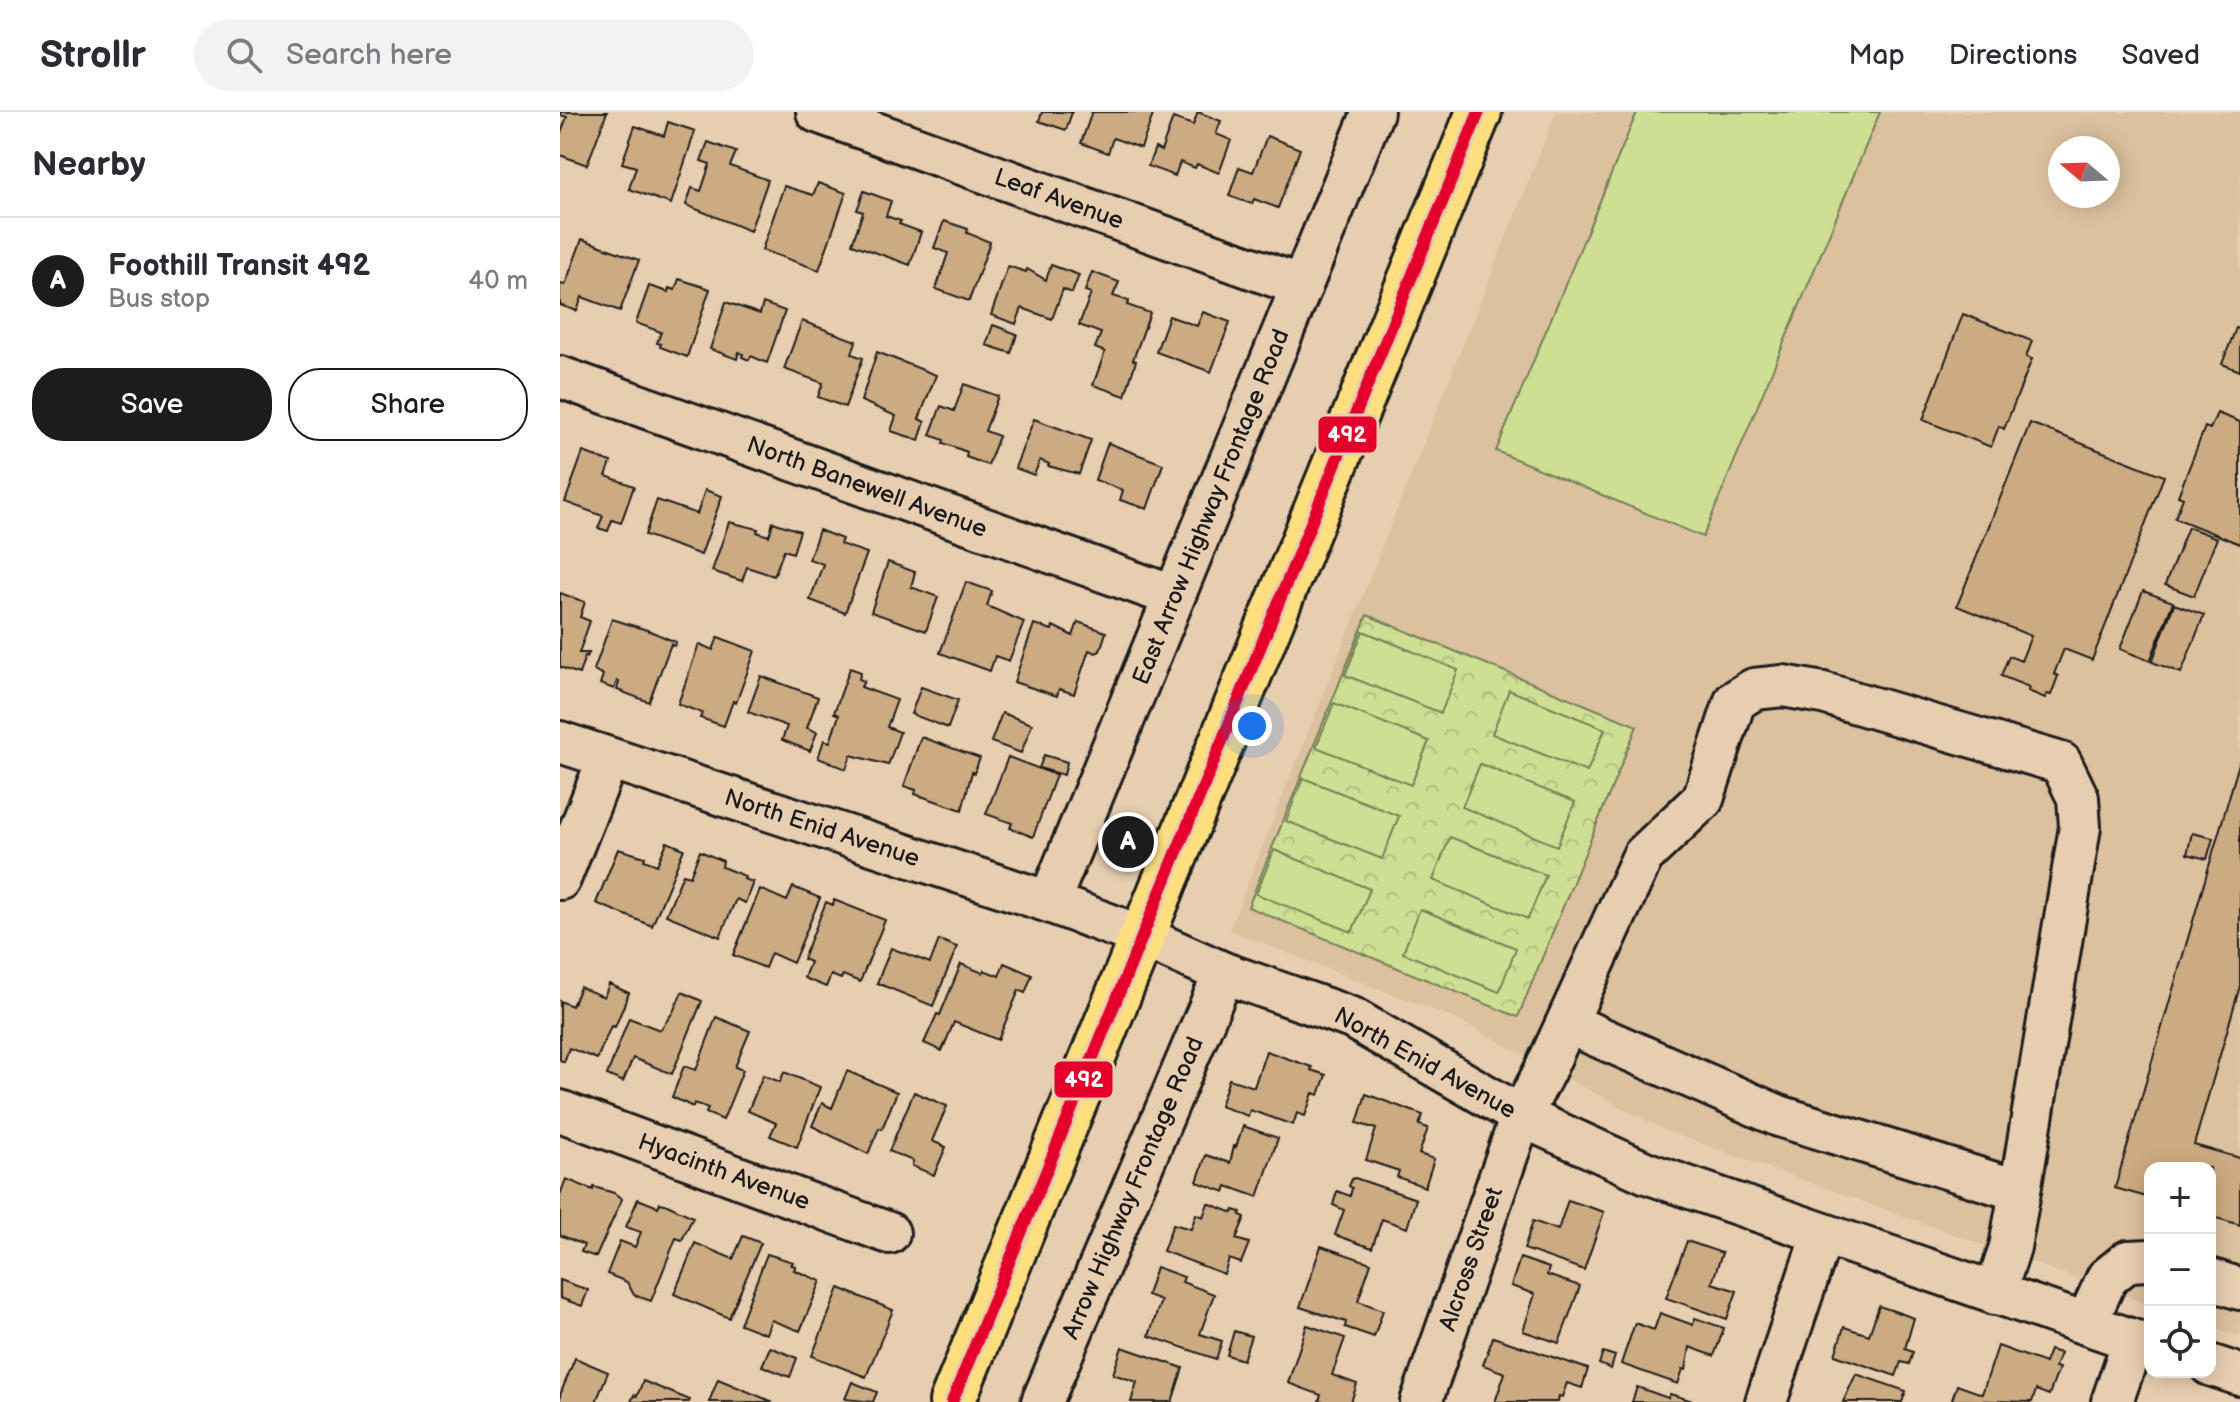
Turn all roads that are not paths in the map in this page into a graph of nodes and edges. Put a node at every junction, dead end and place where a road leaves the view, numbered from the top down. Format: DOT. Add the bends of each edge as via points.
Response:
graph roads {
  1 [pos="817,112"];
  2 [pos="1373,112"];
  3 [pos="1479,112"];
  4 [pos="1302,286"];
  5 [pos="560,377"];
  6 [pos="1173,596"];
  7 [pos="560,742"];
  8 [pos="608,759"];
  9 [pos="560,879"];
  10 [pos="1049,902"];
  11 [pos="1141,936"];
  12 [pos="1224,973"];
  13 [pos="1567,1023"];
  14 [pos="560,1111"];
  15 [pos="1521,1116"];
  16 [pos="2020,1191"];
  17 [pos="889,1233"];
  18 [pos="1822,1235"];
  19 [pos="2144,1260"];
  20 [pos="2216,1281"];
  21 [pos="2240,1289"];
  22 [pos="1995,1294"];
  23 [pos="2086,1324"];
  24 [pos="2142,1343"];
  25 [pos="2216,1367"];
  26 [pos="2240,1375"];
  27 [pos="952,1402"];
  28 [pos="1042,1402"];
  29 [pos="1421,1402"];
  30 [pos="1766,1402"];
  31 [pos="2112,1402"];
  1 -- 4 [label="street, Leaf Avenue"];
  2 -- 4 [label="street, East Arrow Highway Frontage Road"];
  3 -- 11 [label="main road"];
  4 -- 6 [label="street, East Arrow Highway Frontage Road"];
  5 -- 6 [label="street, North Banewell Avenue"];
  6 -- 10 [label="street, East Arrow Highway Frontage Road"];
  7 -- 8 [label="street, North Enid Avenue"];
  8 -- 9 [label="street"];
  8 -- 10 [label="street, North Enid Avenue"];
  10 -- 11 [label="street, North Enid Avenue"];
  11 -- 12 [label="street, North Enid Avenue"];
  11 -- 27 [label="main road"];
  12 -- 15 [label="street, North Enid Avenue" via="1352,1018"];
  12 -- 28 [label="street, Arrow Highway Frontage Road"];
  13 -- 15 [label="street, Alcross Street"];
  13 -- 16 [label="street" via="1779,1116"];
  13 -- 16 [label="street, Alcross Street" via="1643,856 1703,799 1735,701 1754,689 1783,686 1823,693 2061,763 2078,798 2080,827"];
  14 -- 17 [label="street, Hyacinth Avenue"];
  15 -- 18 [label="street, North Enid Avenue" via="1647,1173"];
  15 -- 29 [label="street, Alcross Street"];
  16 -- 22 [label="street, Alcross Street"];
  18 -- 22 [label="street, North Enid Avenue"];
  18 -- 30 [label="street"];
  19 -- 23 [label="street" via="2128,1261 2107,1278"];
  20 -- 21 [label="street"];
  22 -- 23 [label="street, North Enid Avenue"];
  23 -- 24 [label="street, North Enid Avenue"];
  24 -- 31 [label="street"];
  25 -- 26 [label="street"];
}
